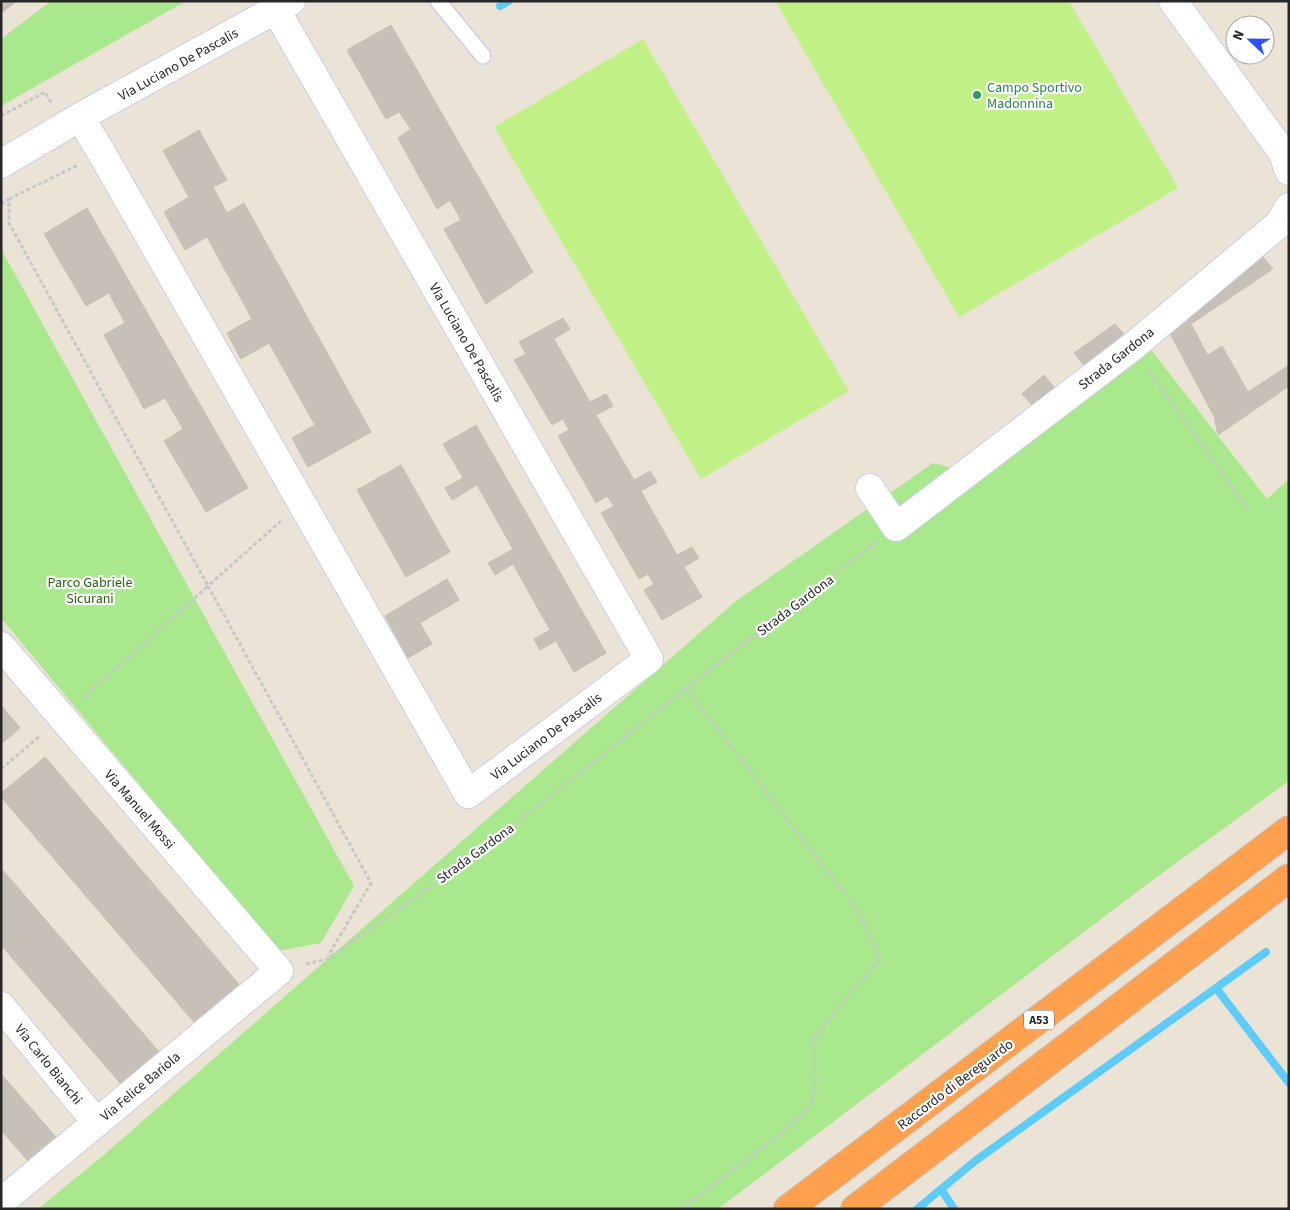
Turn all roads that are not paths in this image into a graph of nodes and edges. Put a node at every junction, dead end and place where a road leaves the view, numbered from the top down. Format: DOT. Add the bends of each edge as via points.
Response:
graph roads {
  1 [pos="438,1"];
  2 [pos="1173,1"];
  3 [pos="284,6"];
  4 [pos="483,56"];
  5 [pos="68,114"];
  6 [pos="1,164"];
  7 [pos="1289,171"];
  8 [pos="1289,207"];
  9 [pos="870,488"];
  10 [pos="1,646"];
  11 [pos="1289,830"];
  12 [pos="1289,878"];
  13 [pos="279,971"];
  14 [pos="1,1006"];
  15 [pos="97,1122"];
  16 [pos="1,1202"];
  17 [pos="788,1209"];
  18 [pos="855,1209"];
  1 -- 4 [label="lane"];
  2 -- 7 [label="street" via="1283,153"];
  3 -- 5 [label="street, Via Luciano De Pascalis"];
  3 -- 5 [label="street, Via Luciano De Pascalis" via="649,659 468,794 111,170"];
  5 -- 6 [label="street, Via Luciano De Pascalis"];
  8 -- 9 [label="street, Strada Gardona" via="1279,224 1132,347 896,527"];
  10 -- 13 [label="street, Via Manuel Mossi"];
  11 -- 17 [label="highway, Raccordo di Bereguardo / A53"];
  12 -- 18 [label="highway"];
  13 -- 15 [label="street, Via Felice Bariola"];
  14 -- 15 [label="street, Via Carlo Bianchi"];
  15 -- 16 [label="street, Via Felice Bariola"];
}
